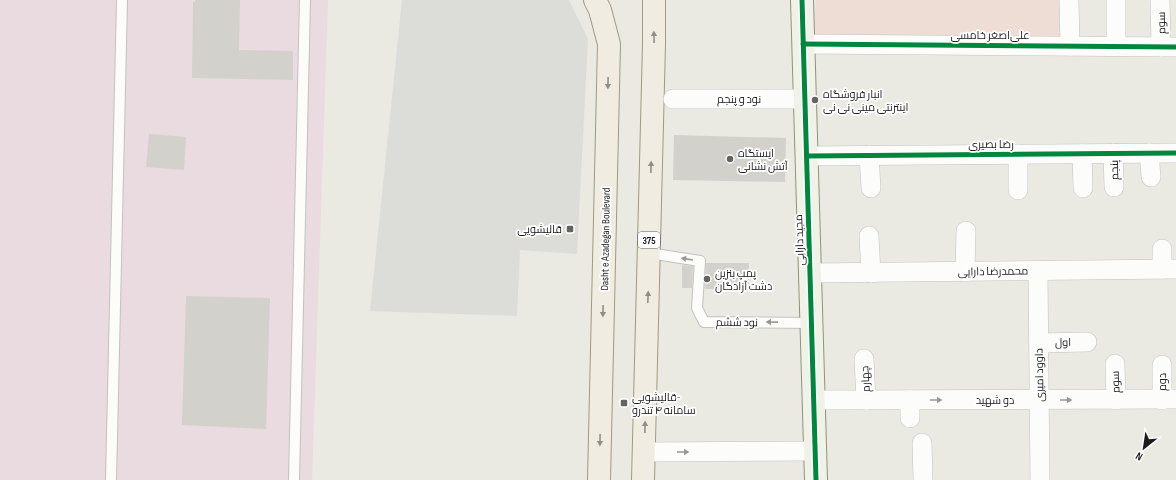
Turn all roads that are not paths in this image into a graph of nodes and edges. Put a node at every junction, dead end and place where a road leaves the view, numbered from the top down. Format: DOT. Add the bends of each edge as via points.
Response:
graph roads {
  1 [pos="122,0"];
  2 [pos="305,0"];
  3 [pos="595,0"];
  4 [pos="612,0"];
  5 [pos="654,0"];
  6 [pos="802,0"];
  7 [pos="1069,0"];
  8 [pos="1116,0"];
  9 [pos="1160,0"];
  10 [pos="609,44"];
  11 [pos="803,44"];
  12 [pos="1070,46"];
  13 [pos="1116,46"];
  14 [pos="1168,47"];
  15 [pos="673,99"];
  16 [pos="805,99"];
  17 [pos="1114,153"];
  18 [pos="1149,153"];
  19 [pos="1176,153"];
  20 [pos="1018,154"];
  21 [pos="1082,154"];
  22 [pos="869,155"];
  23 [pos="806,156"];
  24 [pos="1150,177"];
  25 [pos="1114,187"];
  26 [pos="871,188"];
  27 [pos="1083,188"];
  28 [pos="1018,190"];
  29 [pos="966,231"];
  30 [pos="869,236"];
  31 [pos="1162,249"];
  32 [pos="649,253"];
  33 [pos="1169,269"];
  34 [pos="1038,271"];
  35 [pos="965,272"];
  36 [pos="810,273"];
  37 [pos="871,273"];
  38 [pos="811,323"];
  39 [pos="1088,342"];
  40 [pos="1039,343"];
  41 [pos="864,359"];
  42 [pos="1115,364"];
  43 [pos="1162,365"];
  44 [pos="813,400"];
  45 [pos="866,400"];
  46 [pos="1039,400"];
  47 [pos="1116,400"];
  48 [pos="1169,400"];
  49 [pos="922,442"];
  50 [pos="815,451"];
  51 [pos="644,452"];
  52 [pos="111,480"];
  53 [pos="294,480"];
  54 [pos="600,480"];
  55 [pos="643,480"];
  56 [pos="816,480"];
  57 [pos="924,480"];
  58 [pos="1040,480"];
  1 -- 52 [label="lane"];
  2 -- 53 [label="lane"];
  3 -- 10 [label="main road, Dasht e Azadegan Boulevard"];
  4 -- 10 [label="main road"];
  32 -- 5 [label="main road, 375, one-way"];
  6 -- 11 [label="street, مجید دارابی"];
  7 -- 12 [label="street"];
  8 -- 13 [label="street"];
  9 -- 14 [label="street, سوم"];
  10 -- 54 [label="main road, Dasht e Azadegan Boulevard, one-way"];
  11 -- 12 [label="street, علی‌اصغر خامسی"];
  11 -- 16 [label="street, مجید دارابی"];
  12 -- 13 [label="street, علی‌اصغر خامسی"];
  13 -- 14 [label="street, علی‌اصغر خامسی"];
  15 -- 16 [label="street, نود و پنجم"];
  16 -- 23 [label="street, مجید دارابی"];
  17 -- 18 [label="street, رضا بصیری"];
  17 -- 21 [label="street, رضا بصیری"];
  17 -- 25 [label="street, پنجم"];
  18 -- 19 [label="street, رضا بصیری"];
  18 -- 24 [label="street"];
  20 -- 21 [label="street, رضا بصیری"];
  20 -- 22 [label="street, رضا بصیری"];
  20 -- 28 [label="street"];
  21 -- 27 [label="street"];
  22 -- 23 [label="street, رضا بصیری"];
  22 -- 26 [label="street"];
  23 -- 36 [label="street, مجید دارابی"];
  29 -- 35 [label="street"];
  30 -- 37 [label="street"];
  31 -- 33 [label="street"];
  38 -- 32 [label="lane, نود ششم, one-way" via="704,322 697,308 700,261"];
  51 -- 32 [label="main road, 375, one-way"];
  33 -- 34 [label="street, محمدرضا دارایی"];
  34 -- 35 [label="street, محمدرضا دارایی"];
  34 -- 40 [label="street, داوود امیری"];
  35 -- 37 [label="street, محمدرضا دارایی"];
  36 -- 37 [label="street, محمدرضا دارایی"];
  36 -- 38 [label="street, مجید دارابی"];
  38 -- 44 [label="street, مجید دارابی"];
  39 -- 40 [label="street, اول"];
  40 -- 46 [label="street, داوود امیری"];
  41 -- 45 [label="street, چهارم"];
  42 -- 47 [label="street, سوم"];
  43 -- 48 [label="street, دوم"];
  44 -- 45 [label="street, دو شهید"];
  44 -- 50 [label="street, مجید دارابی"];
  45 -- 46 [label="street, دو شهید, one-way" via="910,409"];
  46 -- 47 [label="street, دو شهید, one-way"];
  46 -- 58 [label="street, داوود امیری"];
  47 -- 48 [label="street, دو شهید"];
  49 -- 57 [label="street"];
  51 -- 50 [label="street, one-way"];
  50 -- 56 [label="street, مجید دارابی"];
  51 -- 55 [label="main road, 375"];
}
